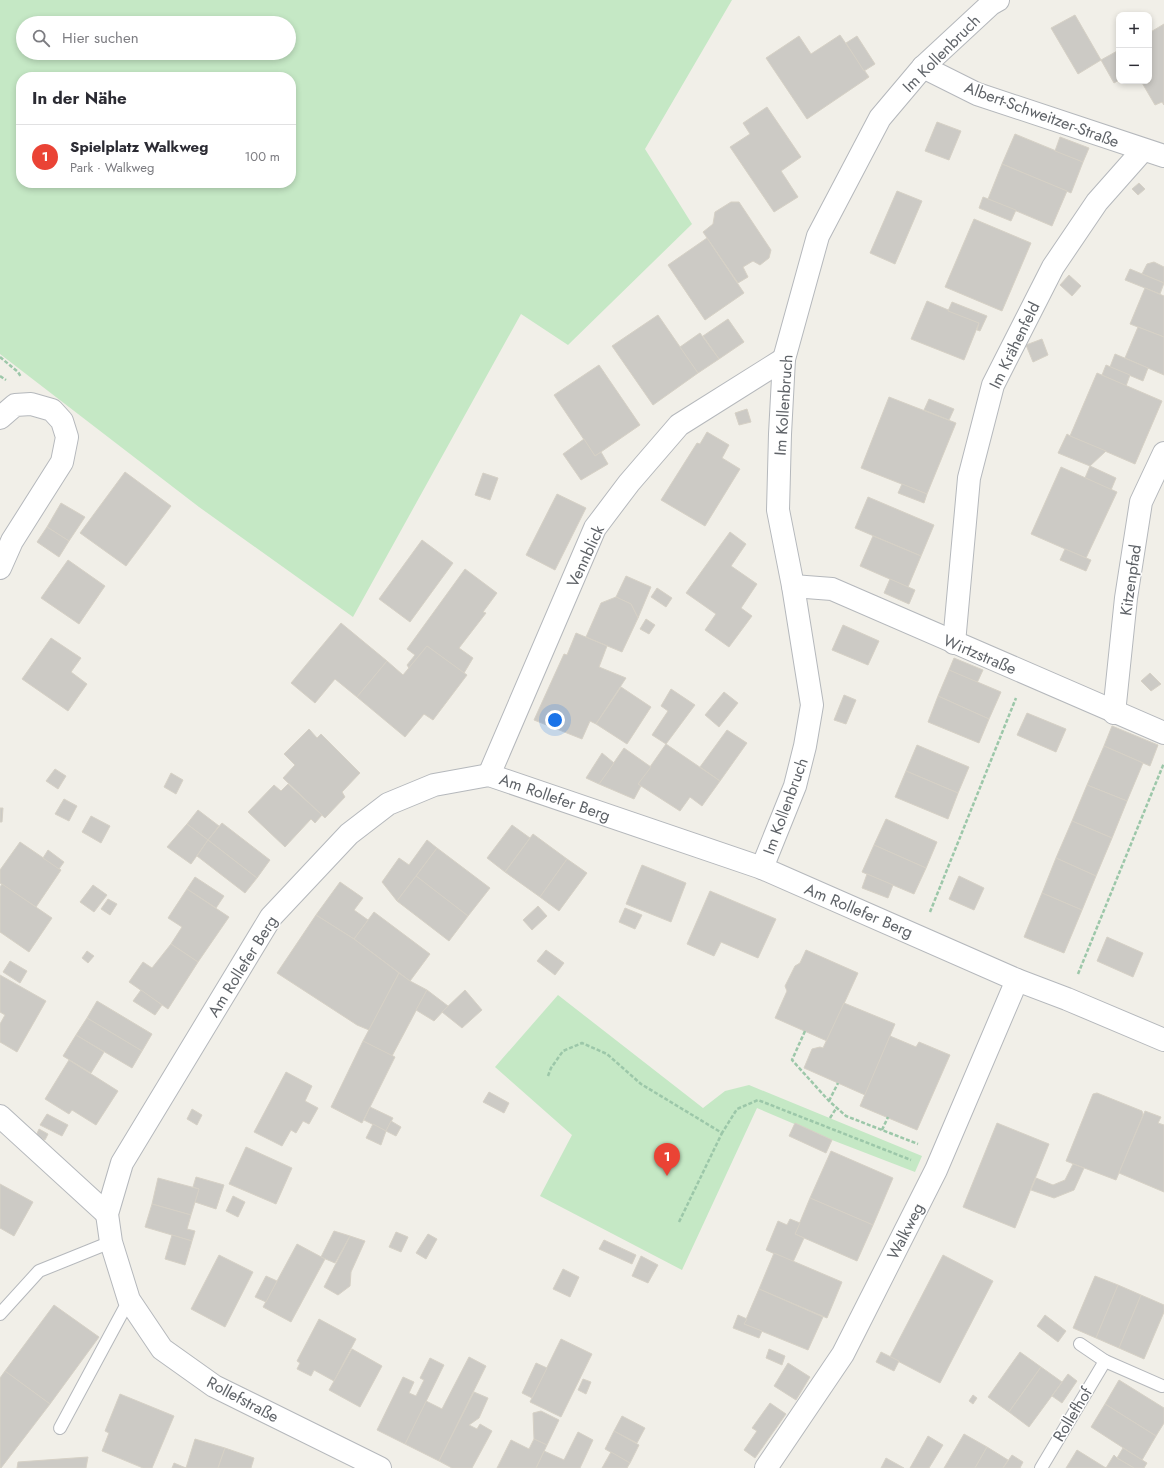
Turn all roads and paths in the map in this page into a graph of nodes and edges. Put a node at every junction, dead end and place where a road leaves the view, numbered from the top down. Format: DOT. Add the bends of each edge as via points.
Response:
graph roads {
  1 [pos="998,0"];
  2 [pos="923,67"];
  3 [pos="1143,150"];
  4 [pos="1164,156"];
  5 [pos="784,359"];
  6 [pos="0,418"];
  7 [pos="1164,453"];
  8 [pos="0,568"];
  9 [pos="793,586"];
  10 [pos="954,643"];
  11 [pos="1026,673"];
  12 [pos="1114,712"];
  13 [pos="1164,733"];
  14 [pos="1164,763"];
  15 [pos="489,775"];
  16 [pos="762,868"];
  17 [pos="920,937"];
  18 [pos="1017,980"];
  19 [pos="1067,999"];
  20 [pos="805,1031"];
  21 [pos="1164,1040"];
  22 [pos="548,1076"];
  23 [pos="838,1083"];
  24 [pos="829,1101"];
  25 [pos="837,1108"];
  26 [pos="0,1116"];
  27 [pos="830,1118"];
  28 [pos="888,1118"];
  29 [pos="882,1130"];
  30 [pos="722,1133"];
  31 [pos="939,1162"];
  32 [pos="107,1214"];
  33 [pos="679,1222"];
  34 [pos="111,1242"];
  35 [pos="129,1300"];
  36 [pos="0,1314"];
  37 [pos="1080,1344"];
  38 [pos="1104,1361"];
  39 [pos="1162,1386"];
  40 [pos="60,1428"];
  41 [pos="380,1468"];
  42 [pos="766,1468"];
  43 [pos="1041,1468"];
  1 -- 2 [label="street, Im Kollenbruch"];
  2 -- 3 [label="street, Albert-Schweitzer-Straße" via="977,94"];
  2 -- 5 [label="street, Im Kollenbruch" via="880,118 818,236"];
  3 -- 4 [label="street, Albert-Schweitzer-Straße"];
  3 -- 10 [label="street, Im Krähenfeld" via="1097,202 1053,267 993,385 969,478"];
  5 -- 9 [label="street, Im Kollenbruch" via="778,510"];
  5 -- 15 [label="street, Vennblick" via="679,425 629,483 595,528"];
  6 -- 8 [label="street" via="15,405 31,404 52,410 62,421 67,436 62,462 12,541"];
  7 -- 12 [label="street, Kitzenpfad" via="1141,502 1126,598"];
  9 -- 10 [label="street, Wirtzstraße" via="832,589"];
  9 -- 16 [label="street, Im Kollenbruch" via="812,705 806,746 795,786"];
  10 -- 11 [label="street, Wirtzstraße"];
  11 -- 12 [label="street, Wirtzstraße"];
  11 -- 17 [label="path"];
  12 -- 13 [label="street, Wirtzstraße"];
  14 -- 19 [label="path"];
  15 -- 16 [label="street, Am Rollefer Berg"];
  15 -- 32 [label="street, Am Rollefer Berg" via="434,785 388,804 349,834 271,917 122,1163"];
  16 -- 17 [label="street, Am Rollefer Berg"];
  17 -- 18 [label="street, Am Rollefer Berg"];
  18 -- 19 [label="street, Am Rollefer Berg"];
  18 -- 31 [label="street, Walkweg"];
  19 -- 21 [label="street, Am Rollefer Berg"];
  20 -- 24 [label="path" via="792,1060"];
  22 -- 30 [label="path" via="563,1051 582,1043 607,1054 641,1084"];
  23 -- 24 [label="path"];
  24 -- 25 [label="path"];
  25 -- 27 [label="path"];
  25 -- 29 [label="path" via="846,1116"];
  26 -- 32 [label="street"];
  28 -- 29 [label="path"];
  29 -- 31 [label="path"];
  30 -- 31 [label="path" via="737,1109 758,1100"];
  30 -- 33 [label="path"];
  31 -- 42 [label="street, Walkweg" via="843,1354"];
  32 -- 34 [label="street, Rollefstraße"];
  34 -- 35 [label="street, Rollefstraße"];
  34 -- 36 [label="lane" via="39,1271"];
  35 -- 40 [label="lane"];
  35 -- 41 [label="street, Rollefstraße" via="162,1349 214,1386"];
  37 -- 38 [label="lane"];
  38 -- 39 [label="lane"];
  38 -- 43 [label="lane, Rollefhof"];
}
